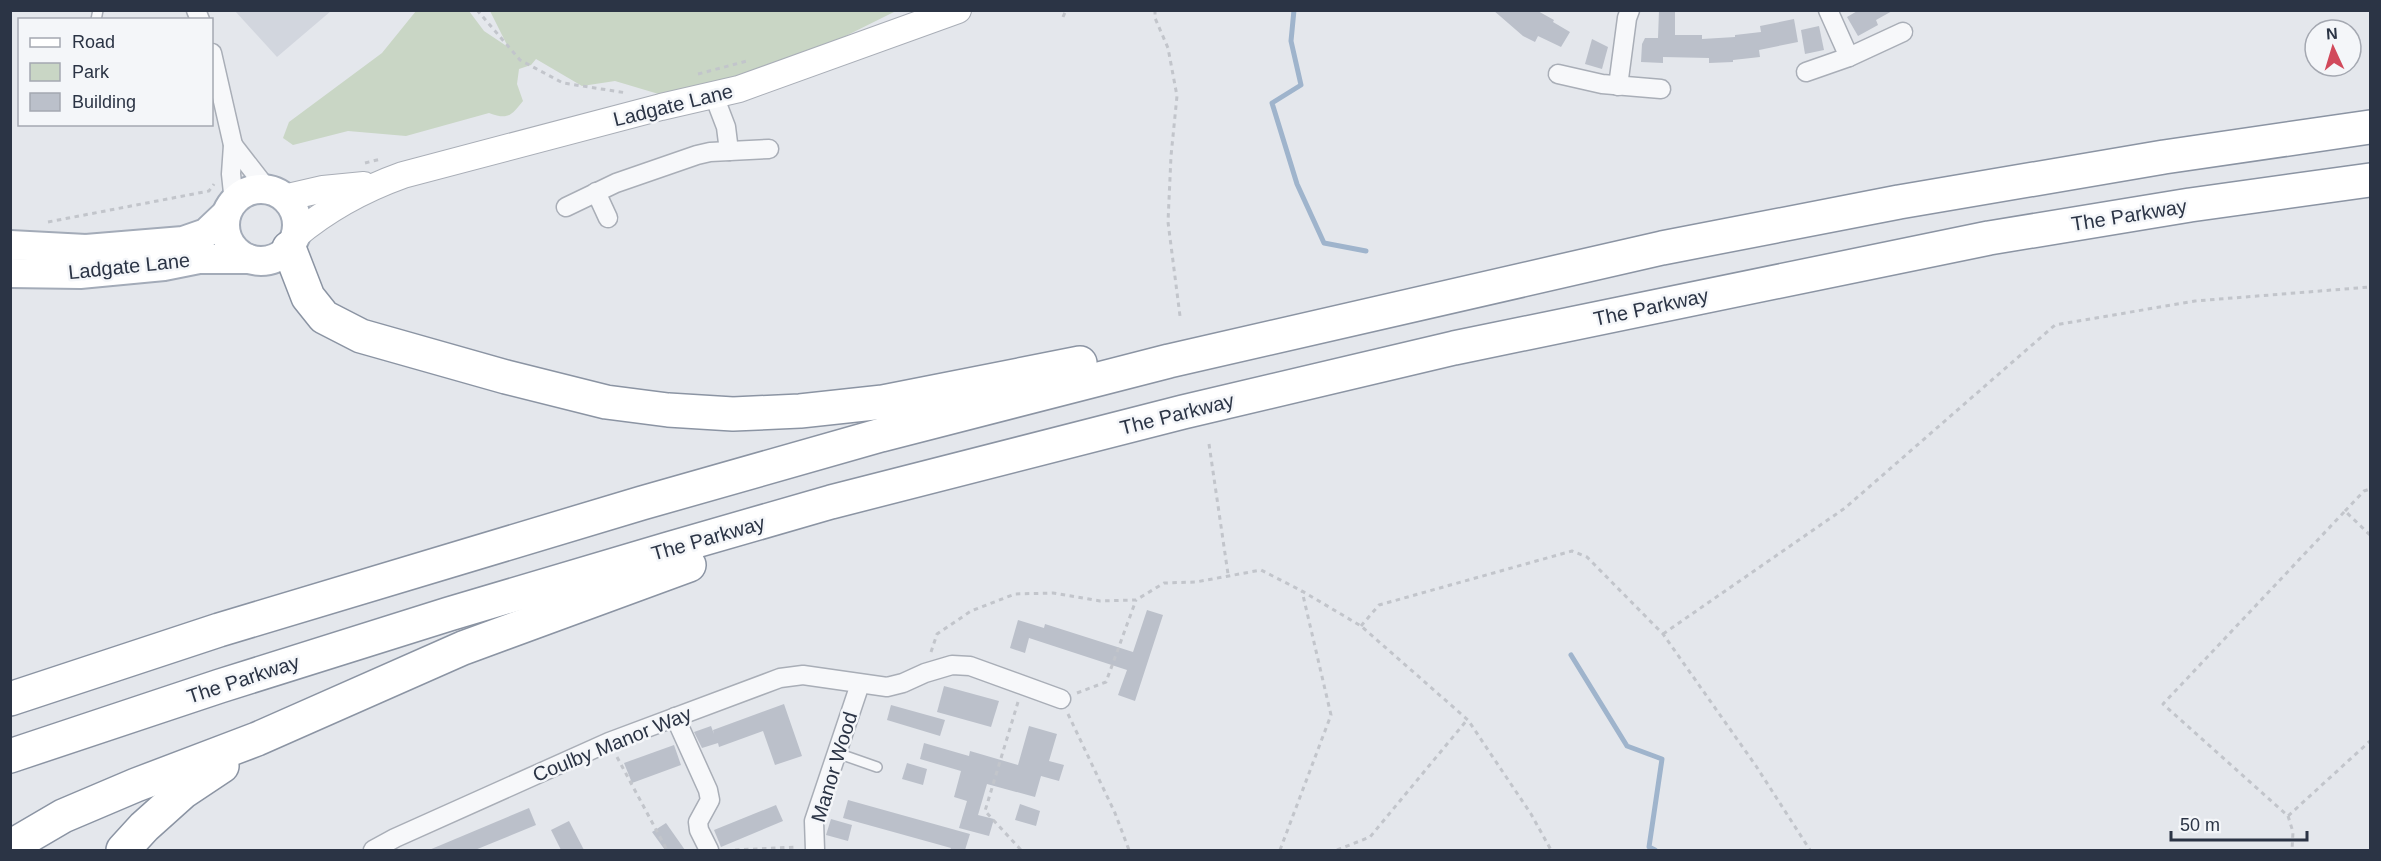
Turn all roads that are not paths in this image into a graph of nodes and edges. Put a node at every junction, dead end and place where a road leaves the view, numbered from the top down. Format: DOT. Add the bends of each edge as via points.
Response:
graph roads {
  1 [pos="958,10"];
  2 [pos="1630,10"];
  3 [pos="1828,10"];
  4 [pos="1904,32"];
  5 [pos="213,57"];
  6 [pos="1849,57"];
  7 [pos="1806,72"];
  8 [pos="1558,74"];
  9 [pos="1618,86"];
  10 [pos="1661,89"];
  11 [pos="713,93"];
  12 [pos="2370,127"];
  13 [pos="233,145"];
  14 [pos="769,149"];
  15 [pos="729,151"];
  16 [pos="2370,180"];
  17 [pos="382,183"];
  18 [pos="596,192"];
  19 [pos="276,194"];
  20 [pos="566,207"];
  21 [pos="228,210"];
  22 [pos="608,218"];
  23 [pos="292,242"];
  24 [pos="10,245"];
  25 [pos="248,259"];
  26 [pos="10,273"];
  27 [pos="1336,321"];
  28 [pos="976,466"];
  29 [pos="860,684"];
  30 [pos="10,699"];
  31 [pos="1061,699"];
  32 [pos="675,717"];
  33 [pos="257,739"];
  34 [pos="837,753"];
  35 [pos="10,756"];
  36 [pos="877,767"];
  37 [pos="10,847"];
  38 [pos="814,848"];
  39 [pos="123,850"];
  40 [pos="373,850"];
  41 [pos="709,850"];
  1 -- 11 [label="main road, Ladgate Lane" via="799,69 739,89"];
  2 -- 9 [label="street"];
  3 -- 6 [label="street"];
  4 -- 6 [label="street"];
  5 -- 13 [label="street"];
  6 -- 7 [label="street"];
  8 -- 9 [label="street"];
  9 -- 10 [label="street"];
  11 -- 15 [label="street" via="726,128"];
  11 -- 17 [label="main road, Ladgate Lane"];
  12 -- 27 [label="highway" via="1899,202 1662,248"];
  13 -- 19 [label="street"];
  13 -- 21 [label="street" via="233,193"];
  14 -- 15 [label="street"];
  15 -- 18 [label="street" via="686,158"];
  16 -- 28 [label="highway, The Parkway" via="1989,238 1777,280 1454,348"];
  17 -- 19 [label="main road, Ladgate Lane"];
  17 -- 23 [label="main road, Ladgate Lane" via="319,215"];
  18 -- 20 [label="street"];
  18 -- 22 [label="street"];
  19 -- 21 [label="main road" via="254,190 241,195"];
  19 -- 23 [label="main road" via="296,215"];
  21 -- 24 [label="main road, Ladgate Lane" via="206,233 183,241 86,249"];
  21 -- 25 [label="main road" via="225,231 229,243"];
  23 -- 25 [label="main road" via="278,257"];
  23 -- 27 [label="highway" via="308,297 324,317 361,336 606,402 668,410 733,414 883,402 1063,367 1217,330"];
  25 -- 26 [label="main road, Ladgate Lane" via="199,259 80,274"];
  27 -- 30 [label="highway" via="881,435 642,502 219,630"];
  28 -- 33 [label="highway" via="828,522 692,563 463,648"];
  28 -- 35 [label="highway, The Parkway" via="831,502 448,614"];
  29 -- 31 [label="street, Coulby Manor Way" via="887,687 952,665 970,666"];
  29 -- 32 [label="street, Coulby Manor Way" via="803,675 780,678"];
  29 -- 34 [label="street, Manor Wood"];
  32 -- 40 [label="street, Coulby Manor Way" via="609,742"];
  32 -- 41 [label="street" via="708,790 710,800 698,822"];
  33 -- 37 [label="highway" via="63,816"];
  33 -- 39 [label="highway" via="183,792"];
  34 -- 36 [label="lane"];
  34 -- 38 [label="street, Manor Wood" via="814,821"];
}
